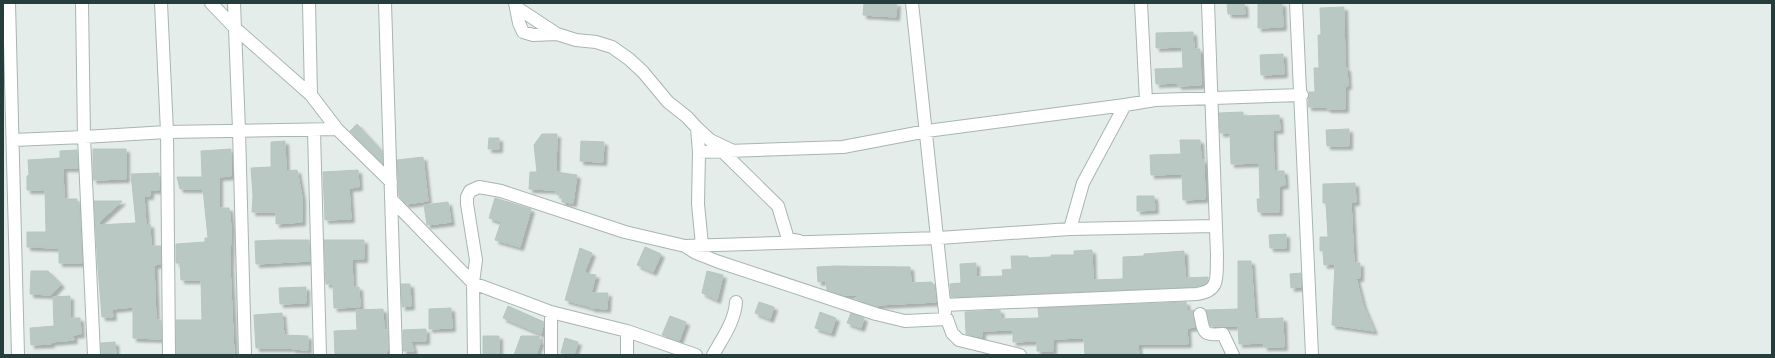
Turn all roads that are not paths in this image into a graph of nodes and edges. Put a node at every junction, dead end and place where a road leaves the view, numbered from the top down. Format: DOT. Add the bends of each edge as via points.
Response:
graph roads {
  1 [pos="9,3"];
  2 [pos="82,3"];
  3 [pos="162,3"];
  4 [pos="211,3"];
  5 [pos="234,3"];
  6 [pos="309,3"];
  7 [pos="385,3"];
  8 [pos="912,3"];
  9 [pos="1141,3"];
  10 [pos="1208,3"];
  11 [pos="1296,3"];
  12 [pos="516,5"];
  13 [pos="6,19"];
  14 [pos="235,28"];
  15 [pos="557,34"];
  16 [pos="311,95"];
  17 [pos="1302,95"];
  18 [pos="1211,98"];
  19 [pos="1146,101"];
  20 [pos="1125,106"];
  21 [pos="697,128"];
  22 [pos="337,129"];
  23 [pos="239,130"];
  24 [pos="314,130"];
  25 [pos="927,131"];
  26 [pos="167,132"];
  27 [pos="84,137"];
  28 [pos="13,140"];
  29 [pos="699,152"];
  30 [pos="729,152"];
  31 [pos="391,182"];
  32 [pos="8,194"];
  33 [pos="391,199"];
  34 [pos="1215,226"];
  35 [pos="1070,229"];
  36 [pos="939,238"];
  37 [pos="806,242"];
  38 [pos="702,245"];
  39 [pos="686,246"];
  40 [pos="473,283"];
  41 [pos="736,302"];
  42 [pos="944,305"];
  43 [pos="551,312"];
  44 [pos="1200,314"];
  45 [pos="947,319"];
  46 [pos="627,331"];
  47 [pos="18,355"];
  48 [pos="94,355"];
  49 [pos="170,355"];
  50 [pos="245,355"];
  51 [pos="320,355"];
  52 [pos="396,355"];
  53 [pos="474,355"];
  54 [pos="551,355"];
  55 [pos="627,355"];
  56 [pos="696,355"];
  57 [pos="713,355"];
  58 [pos="1020,355"];
  59 [pos="1233,355"];
  60 [pos="1312,355"];
  1 -- 13 [label="street"];
  2 -- 27 [label="street"];
  3 -- 26 [label="street"];
  4 -- 14 [label="street"];
  5 -- 14 [label="street"];
  6 -- 16 [label="street"];
  7 -- 31 [label="street"];
  8 -- 25 [label="street"];
  9 -- 19 [label="street"];
  10 -- 18 [label="street"];
  11 -- 17 [label="street"];
  12 -- 15 [label="street"];
  12 -- 15 [label="street" via="523,32 533,35"];
  13 -- 28 [label="street"];
  14 -- 16 [label="street"];
  14 -- 23 [label="street"];
  15 -- 21 [label="street" via="603,44 619,52 643,72 668,102"];
  16 -- 22 [label="street"];
  17 -- 18 [label="street"];
  17 -- 60 [label="street"];
  18 -- 19 [label="street"];
  18 -- 34 [label="street"];
  19 -- 20 [label="street"];
  20 -- 25 [label="street"];
  20 -- 35 [label="street" via="1083,183"];
  21 -- 29 [label="street"];
  21 -- 30 [label="street"];
  22 -- 24 [label="street"];
  22 -- 31 [label="street"];
  23 -- 24 [label="street"];
  23 -- 26 [label="street"];
  23 -- 50 [label="street"];
  24 -- 51 [label="street"];
  25 -- 30 [label="street" via="843,146"];
  25 -- 36 [label="street"];
  26 -- 27 [label="street"];
  26 -- 49 [label="street"];
  27 -- 28 [label="street"];
  27 -- 48 [label="street"];
  28 -- 32 [label="street"];
  29 -- 30 [label="street"];
  29 -- 38 [label="street" via="698,204"];
  30 -- 37 [label="street" via="778,206 788,239"];
  31 -- 33 [label="street"];
  32 -- 47 [label="street"];
  33 -- 40 [label="street"];
  33 -- 52 [label="street"];
  34 -- 35 [label="street"];
  34 -- 42 [label="street" via="1215,284 1206,293"];
  35 -- 36 [label="street"];
  36 -- 37 [label="street"];
  36 -- 42 [label="street"];
  37 -- 38 [label="street"];
  38 -- 39 [label="street"];
  39 -- 40 [label="street" via="625,232 531,200 479,187 470,191 467,204 476,260"];
  39 -- 45 [label="street" via="719,262 876,314 905,321"];
  40 -- 43 [label="street"];
  40 -- 53 [label="street"];
  41 -- 57 [label="street" via="730,324"];
  42 -- 45 [label="street"];
  43 -- 46 [label="street"];
  43 -- 54 [label="street"];
  44 -- 59 [label="street" via="1205,333 1223,334"];
  45 -- 58 [label="street" via="952,333 959,340"];
  46 -- 55 [label="street"];
  46 -- 56 [label="street"];
}
